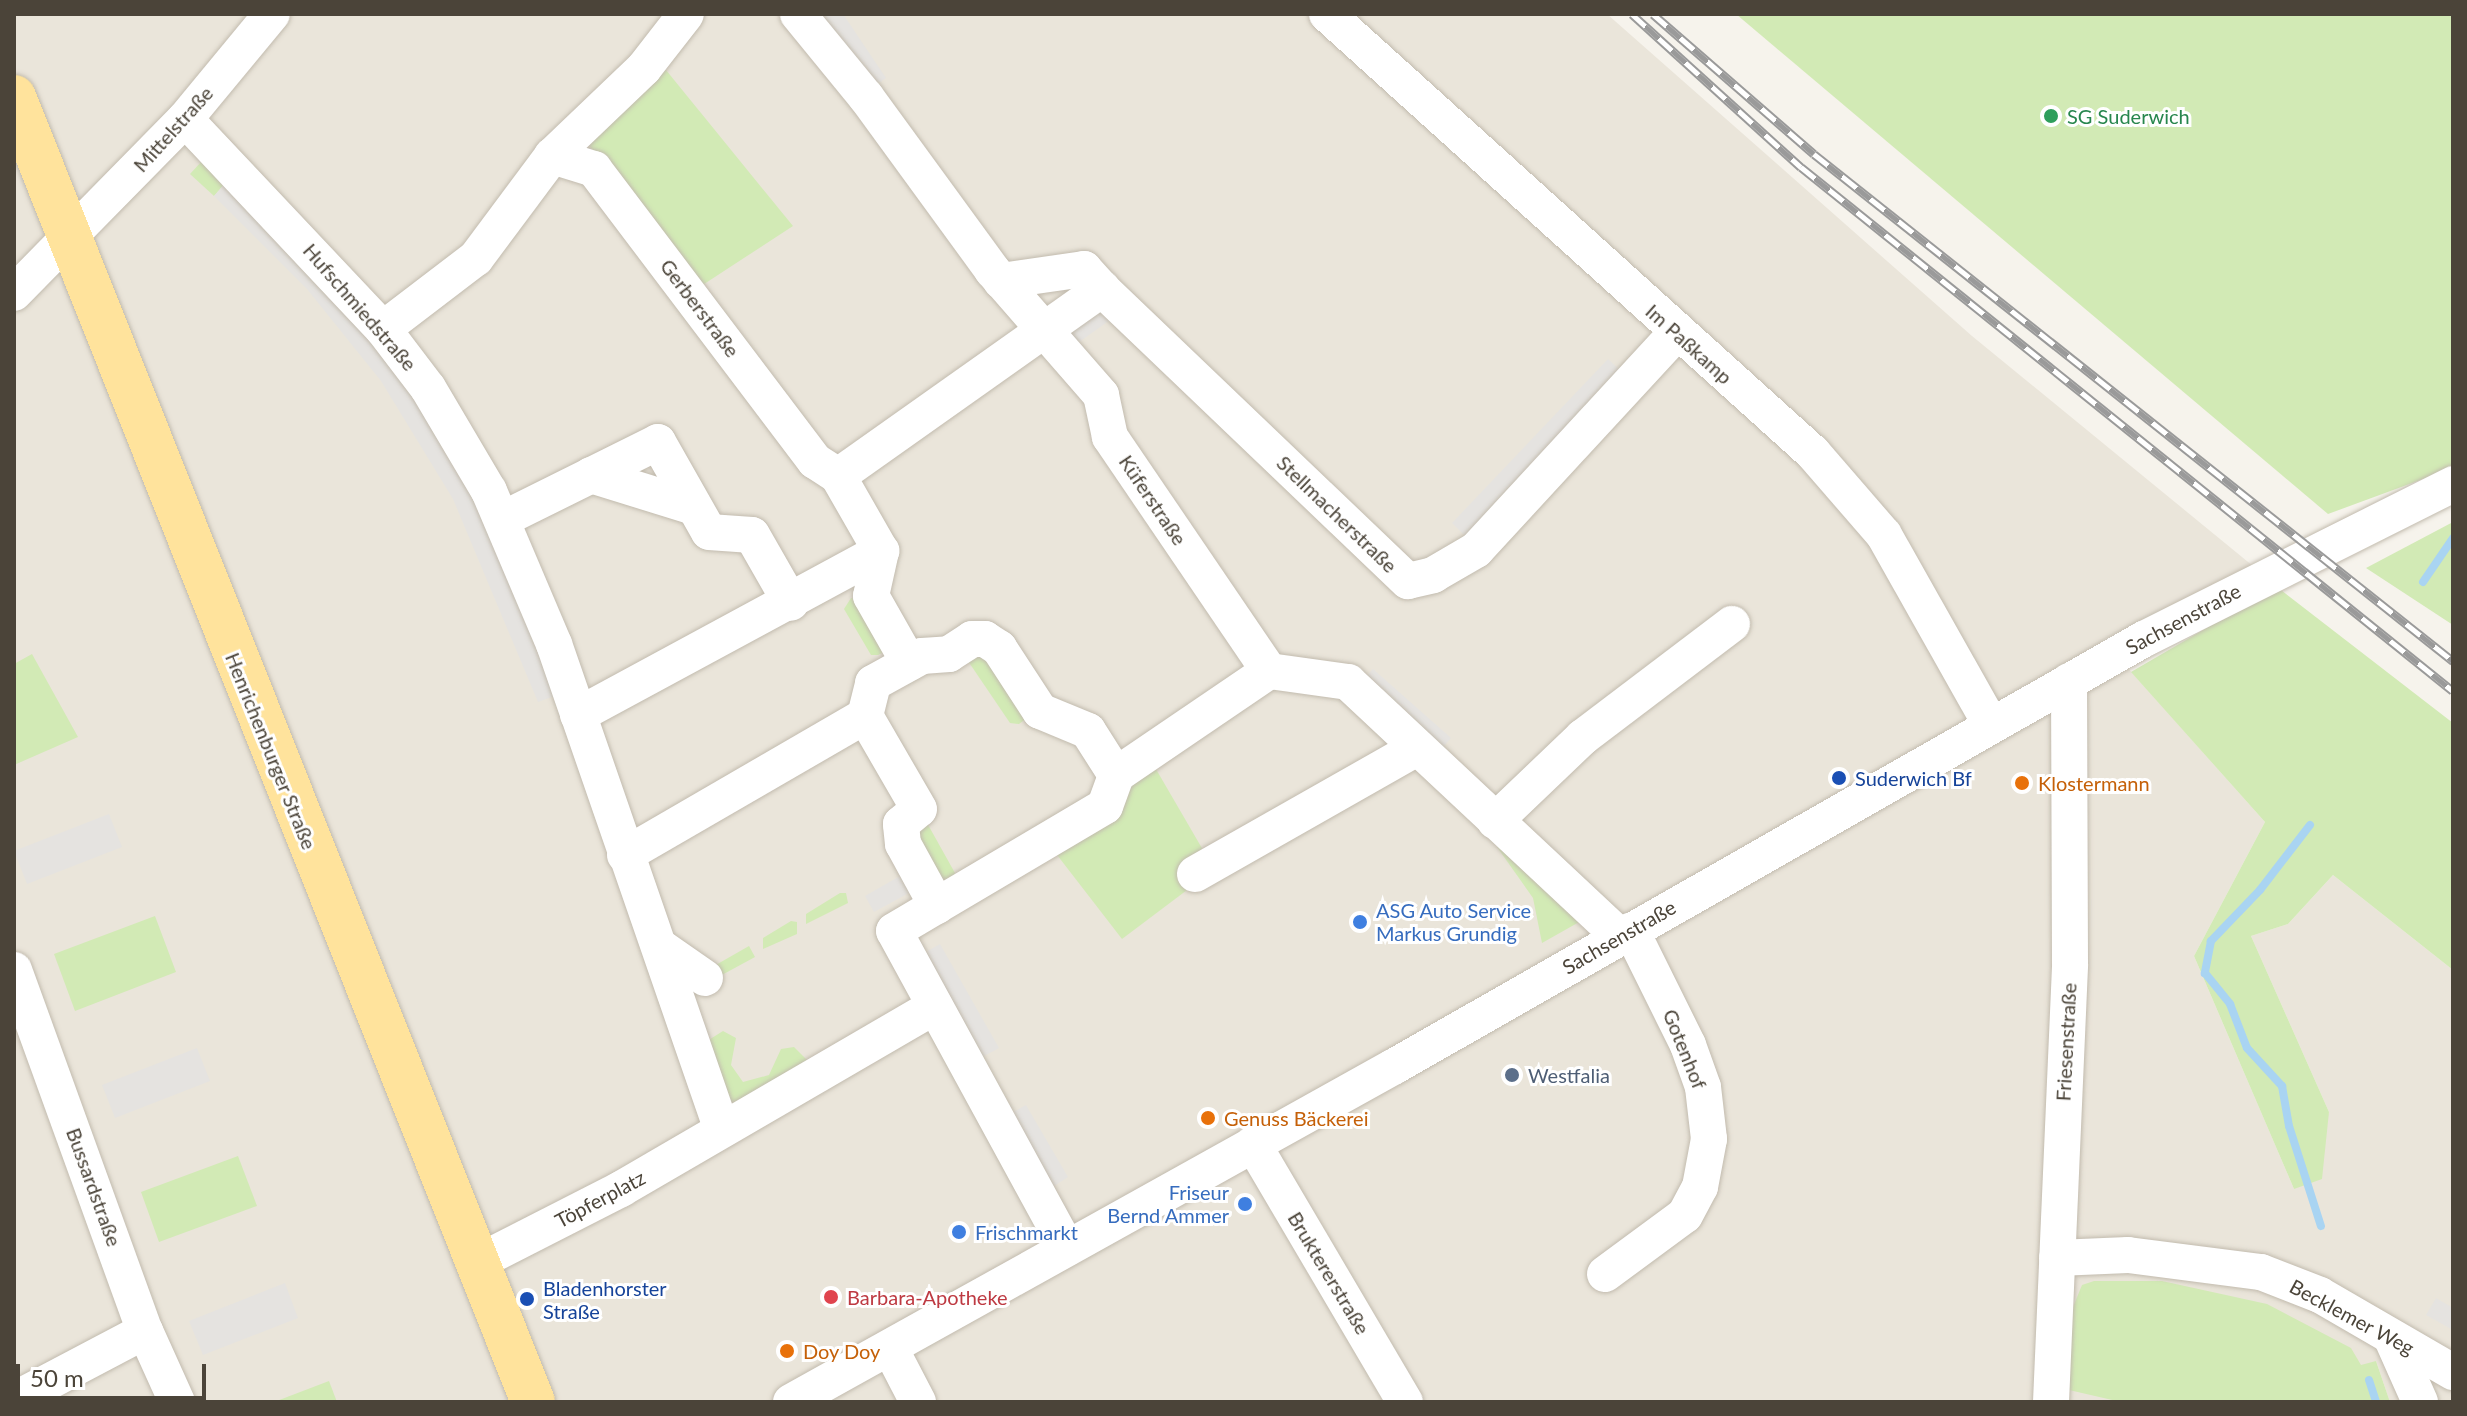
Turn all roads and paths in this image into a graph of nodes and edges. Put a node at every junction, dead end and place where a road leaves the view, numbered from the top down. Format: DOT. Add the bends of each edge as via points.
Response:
graph roads {
  1 [pos="272,14"];
  2 [pos="686,14"];
  3 [pos="798,14"];
  4 [pos="1327,14"];
  5 [pos="14,97"];
  6 [pos="185,119"];
  7 [pos="552,156"];
  8 [pos="69,240"];
  9 [pos="1001,281"];
  10 [pos="1102,289"];
  11 [pos="14,293"];
  12 [pos="1044,328"];
  13 [pos="383,329"];
  14 [pos="1676,333"];
  15 [pos="591,475"];
  16 [pos="838,476"];
  17 [pos="2453,484"];
  18 [pos="694,507"];
  19 [pos="503,519"];
  20 [pos="881,551"];
  21 [pos="791,603"];
  22 [pos="1732,624"];
  23 [pos="909,663"];
  24 [pos="1269,671"];
  25 [pos="2069,681"];
  26 [pos="865,716"];
  27 [pos="1991,725"];
  28 [pos="582,727"];
  29 [pos="1417,748"];
  30 [pos="1116,775"];
  31 [pos="1495,821"];
  32 [pos="625,855"];
  33 [pos="1195,874"];
  34 [pos="937,906"];
  35 [pos="1625,933"];
  36 [pos="659,946"];
  37 [pos="14,970"];
  38 [pos="705,978"];
  39 [pos="935,1006"];
  40 [pos="722,1130"];
  41 [pos="1253,1144"];
  42 [pos="1067,1248"];
  43 [pos="2057,1258"];
  44 [pos="476,1263"];
  45 [pos="1605,1274"];
  46 [pos="145,1331"];
  47 [pos="2392,1339"];
  48 [pos="890,1348"];
  49 [pos="2453,1372"];
  50 [pos="14,1400"];
  51 [pos="177,1402"];
  52 [pos="533,1402"];
  53 [pos="791,1402"];
  54 [pos="918,1402"];
  55 [pos="1405,1402"];
  56 [pos="2051,1402"];
  57 [pos="2420,1402"];
  1 -- 6 [label="street, Mittelstraße"];
  2 -- 7 [label="street" via="644,68"];
  3 -- 9 [label="street"];
  4 -- 14 [label="street, Im Paßkamp"];
  5 -- 8 [label="main road, Henrichenburger Straße"];
  6 -- 8 [label="street, Mittelstraße"];
  6 -- 13 [label="street, Hufschmiedstraße"];
  7 -- 13 [label="street" via="476,258"];
  7 -- 16 [label="street, Gerberstraße" via="594,169 815,461"];
  8 -- 11 [label="street, Mittelstraße"];
  8 -- 44 [label="main road, Henrichenburger Straße"];
  9 -- 10 [label="street, Stellmacherstraße" via="1084,269"];
  9 -- 12 [label="street"];
  10 -- 12 [label="street"];
  10 -- 14 [label="street, Stellmacherstraße" via="1408,581 1433,575 1476,550"];
  12 -- 16 [label="street"];
  12 -- 24 [label="street, Küferstraße" via="1101,395 1110,437"];
  13 -- 19 [label="street, Hufschmiedstraße" via="428,388"];
  14 -- 27 [label="street, Im Paßkamp" via="1813,453 1884,535"];
  15 -- 18 [label="street"];
  15 -- 18 [label="street" via="658,442"];
  15 -- 19 [label="street"];
  16 -- 20 [label="street, Gerberstraße"];
  17 -- 25 [label="street, Sachsenstraße" via="2407,503"];
  18 -- 21 [label="street" via="709,532 752,535"];
  19 -- 28 [label="street, Hufschmiedstraße" via="574,666"];
  20 -- 21 [label="street"];
  20 -- 23 [label="street" via="871,596"];
  21 -- 28 [label="street"];
  22 -- 31 [label="street" via="1583,737"];
  23 -- 26 [label="street" via="873,683"];
  23 -- 30 [label="street" via="985,639 999,648 1040,711 1088,731"];
  24 -- 29 [label="street" via="1348,682"];
  24 -- 30 [label="street"];
  25 -- 27 [label="street, Sachsenstraße"];
  25 -- 43 [label="street, Friesenstraße" via="2070,964"];
  26 -- 32 [label="street"];
  26 -- 34 [label="street" via="919,809 901,824 903,844"];
  27 -- 35 [label="street, Sachsenstraße"];
  28 -- 32 [label="street"];
  29 -- 31 [label="street"];
  29 -- 33 [label="street"];
  30 -- 34 [label="street" via="1105,806"];
  31 -- 35 [label="street"];
  32 -- 36 [label="street"];
  34 -- 39 [label="street" via="894,931 904,964"];
  35 -- 41 [label="street, Sachsenstraße"];
  35 -- 45 [label="street, Gotenhof" via="1688,1045 1703,1087 1709,1139 1700,1187 1685,1215"];
  36 -- 38 [label="street"];
  36 -- 40 [label="street"];
  37 -- 46 [label="street, Bussardstraße"];
  39 -- 40 [label="street, Töpferplatz" via="884,1030"];
  39 -- 42 [label="street"];
  40 -- 44 [label="street, Töpferplatz"];
  41 -- 42 [label="street, Sachsenstraße"];
  41 -- 55 [label="street, Bruktererstraße"];
  42 -- 48 [label="street, Sachsenstraße"];
  43 -- 47 [label="street, Becklemer Weg" via="2128,1255 2261,1272 2320,1295"];
  43 -- 56 [label="street, Friesenstraße"];
  44 -- 52 [label="main road, Henrichenburger Straße"];
  46 -- 50 [label="street"];
  46 -- 51 [label="street, Bussardstraße"];
  47 -- 49 [label="street, Becklemer Weg"];
  47 -- 57 [label="street"];
  48 -- 53 [label="street, Sachsenstraße"];
  48 -- 54 [label="street"];
}
